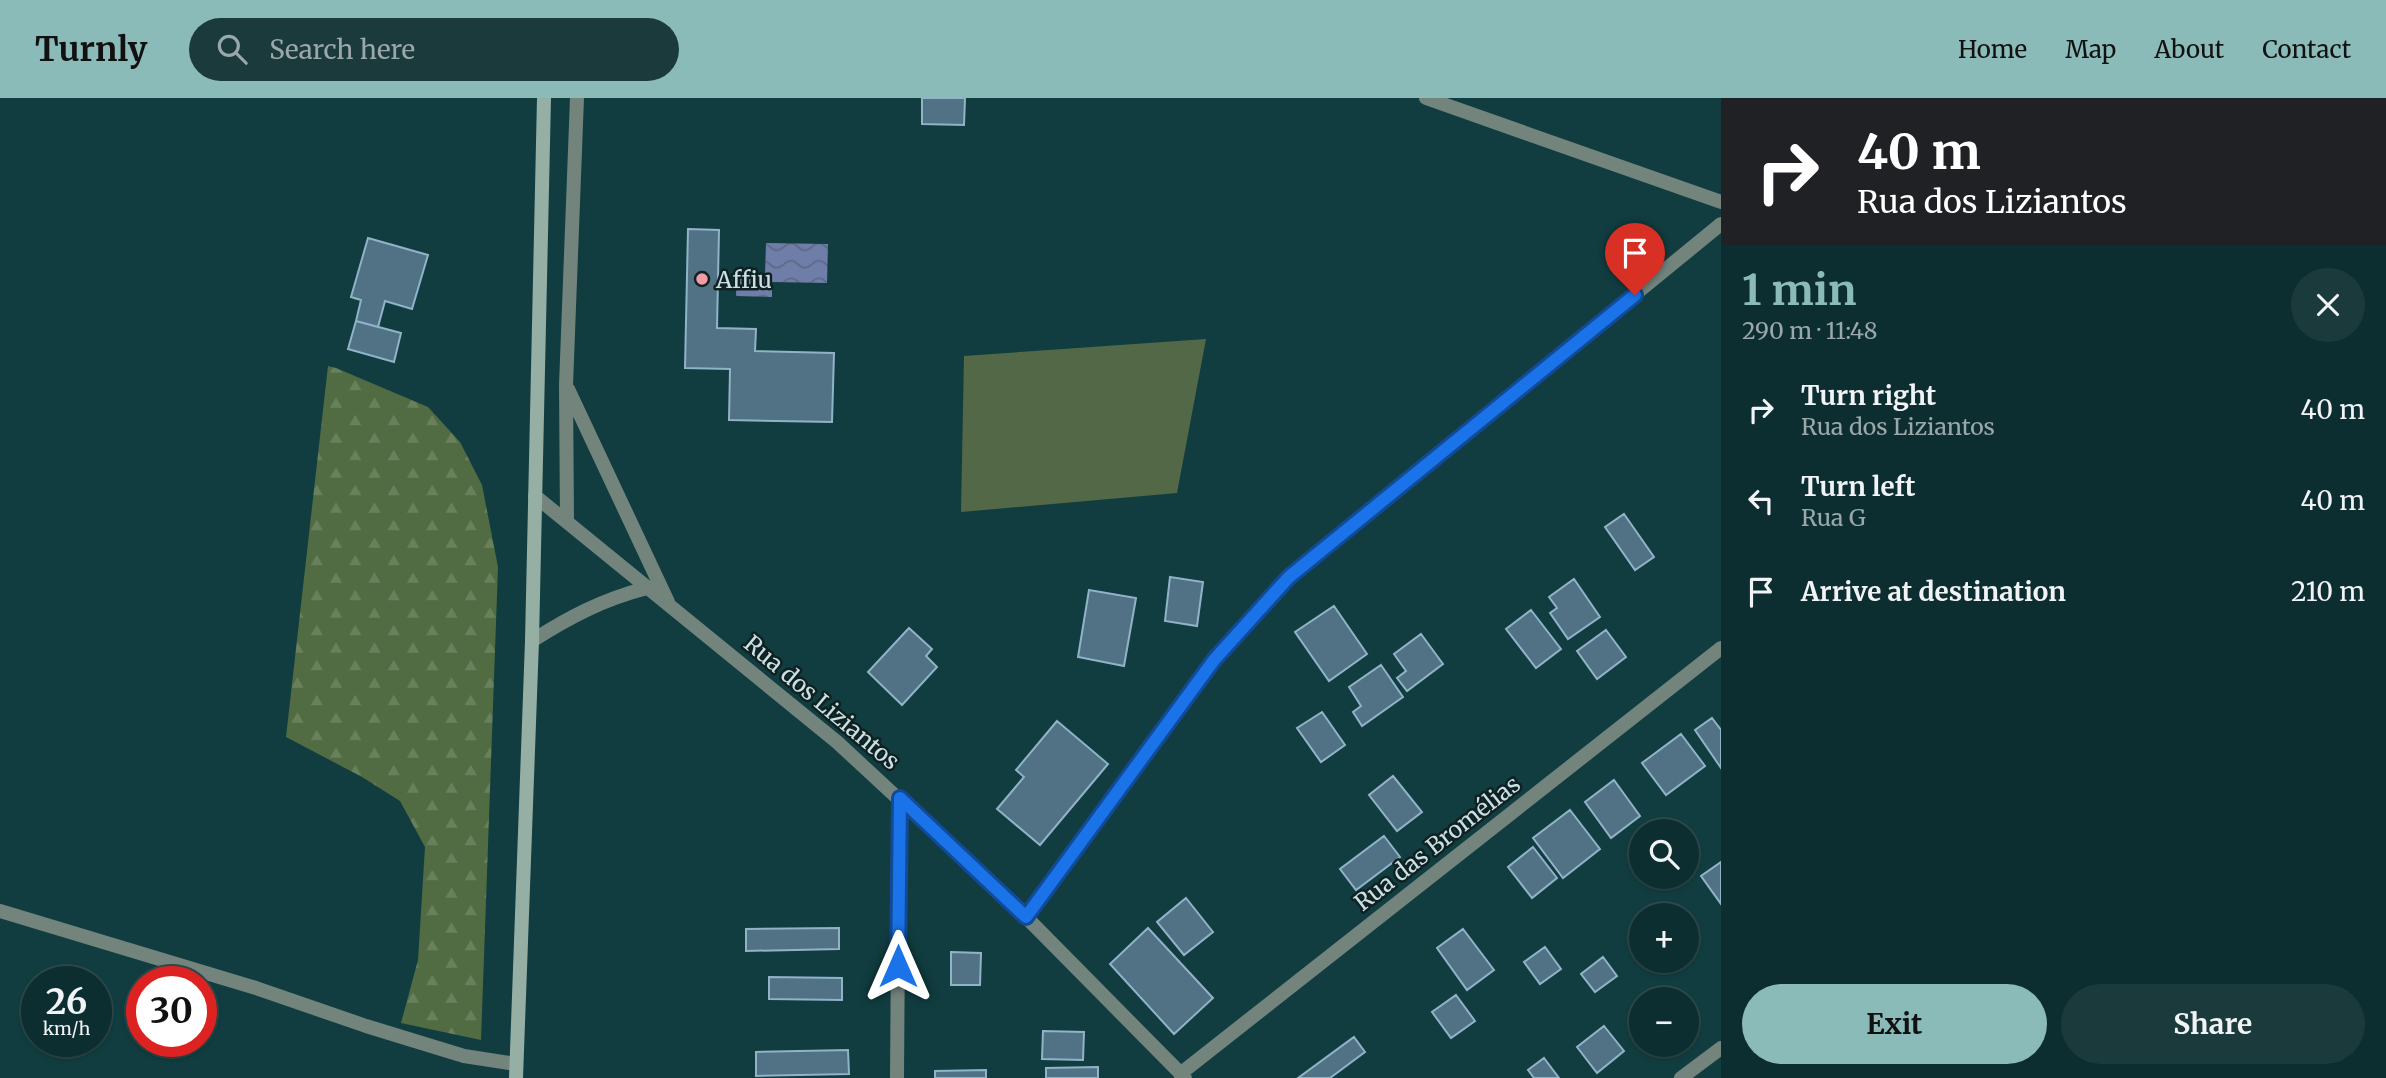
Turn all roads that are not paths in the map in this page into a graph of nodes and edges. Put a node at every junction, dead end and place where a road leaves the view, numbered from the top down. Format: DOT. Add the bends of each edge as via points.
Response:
graph roads {
  1 [pos="544,98"];
  2 [pos="577,98"];
  3 [pos="1426,98"];
  4 [pos="1721,202"];
  5 [pos="1721,224"];
  6 [pos="566,385"];
  7 [pos="535,496"];
  8 [pos="567,521"];
  9 [pos="647,588"];
  10 [pos="670,606"];
  11 [pos="532,641"];
  12 [pos="1721,648"];
  13 [pos="900,798"];
  14 [pos="0,911"];
  15 [pos="1026,917"];
  16 [pos="1721,1048"];
  17 [pos="516,1071"];
  18 [pos="1183,1076"];
  19 [pos="897,1078"];
  20 [pos="1681,1078"];
  1 -- 7 [label="main road"];
  2 -- 6 [label="street"];
  3 -- 4 [label="street"];
  5 -- 15 [label="street" via="1289,577 1214,660"];
  6 -- 8 [label="street"];
  6 -- 10 [label="street"];
  7 -- 8 [label="street, Rua dos Liziantos"];
  7 -- 11 [label="main road"];
  8 -- 9 [label="street, Rua dos Liziantos"];
  9 -- 10 [label="street, Rua dos Liziantos"];
  9 -- 11 [label="street" via="607,600"];
  10 -- 13 [label="street, Rua dos Liziantos"];
  11 -- 17 [label="main road"];
  12 -- 18 [label="street, Rua das Bromélias"];
  13 -- 15 [label="street, Rua dos Liziantos"];
  13 -- 19 [label="street"];
  14 -- 17 [label="street"];
  15 -- 18 [label="street, Rua dos Liziantos"];
  16 -- 20 [label="street"];
}
